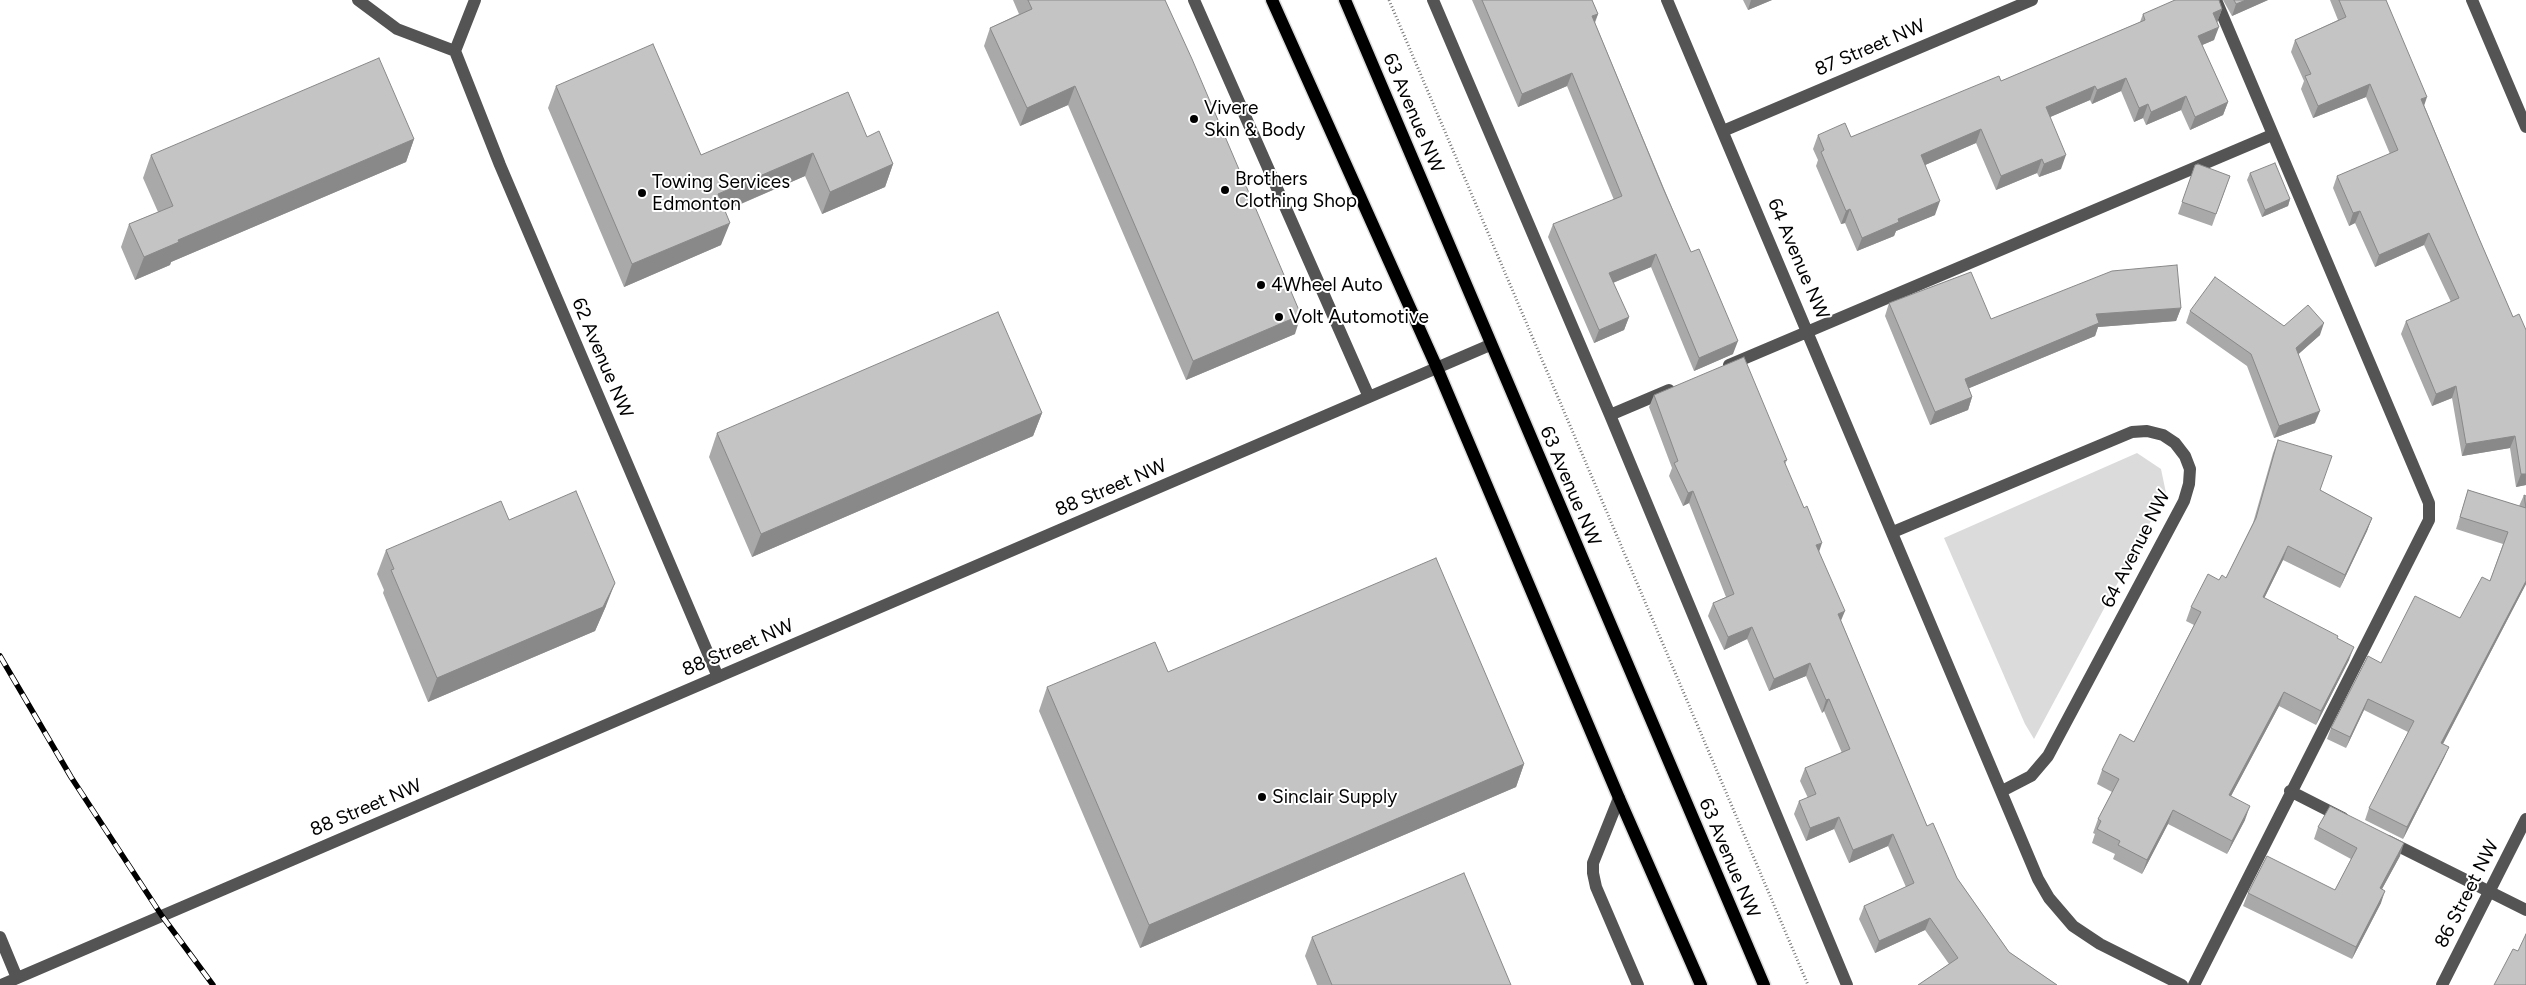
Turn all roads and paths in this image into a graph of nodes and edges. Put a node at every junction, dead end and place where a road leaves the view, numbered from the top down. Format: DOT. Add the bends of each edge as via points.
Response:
graph roads {
  1 [pos="358,0"];
  2 [pos="475,0"];
  3 [pos="1194,0"];
  4 [pos="1272,0"];
  5 [pos="1345,0"];
  6 [pos="1389,0"];
  7 [pos="1433,0"];
  8 [pos="1667,0"];
  9 [pos="2032,0"];
  10 [pos="2216,0"];
  11 [pos="2472,0"];
  12 [pos="455,51"];
  13 [pos="2526,127"];
  14 [pos="1723,131"];
  15 [pos="2272,135"];
  16 [pos="1808,332"];
  17 [pos="1490,345"];
  18 [pos="1437,368"];
  19 [pos="1718,370"];
  20 [pos="1682,385"];
  21 [pos="1369,397"];
  22 [pos="1610,415"];
  23 [pos="1892,532"];
  24 [pos="718,677"];
  25 [pos="2002,791"];
  26 [pos="2290,791"];
  27 [pos="1619,798"];
  28 [pos="2526,819"];
  29 [pos="2352,823"];
  30 [pos="2379,836"];
  31 [pos="2489,892"];
  32 [pos="2526,910"];
  33 [pos="0,937"];
  34 [pos="17,978"];
  35 [pos="2,985"];
  36 [pos="1638,985"];
  37 [pos="1701,985"];
  38 [pos="1764,985"];
  39 [pos="1808,985"];
  40 [pos="1847,985"];
  41 [pos="2182,985"];
  42 [pos="2194,985"];
  43 [pos="2442,985"];
  1 -- 12 [label="street" via="397,28"];
  2 -- 12 [label="street"];
  3 -- 21 [label="street"];
  4 -- 18 [label="main road"];
  5 -- 17 [label="main road, 63 Avenue NW"];
  6 -- 39 [label="path"];
  7 -- 22 [label="street"];
  8 -- 14 [label="street, 64 Avenue NW"];
  9 -- 14 [label="street, 87 Street NW"];
  10 -- 15 [label="street"];
  11 -- 13 [label="street"];
  12 -- 24 [label="street, 62 Avenue NW" via="500,165"];
  14 -- 16 [label="street, 64 Avenue NW"];
  15 -- 16 [label="street"];
  15 -- 26 [label="street" via="2428,502 2429,520"];
  16 -- 19 [label="street"];
  16 -- 23 [label="street, 64 Avenue NW"];
  17 -- 18 [label="street, 88 Street NW"];
  17 -- 38 [label="main road, 63 Avenue NW"];
  18 -- 21 [label="street, 88 Street NW"];
  18 -- 27 [label="main road"];
  20 -- 22 [label="street"];
  21 -- 24 [label="street, 88 Street NW"];
  22 -- 40 [label="street"];
  23 -- 25 [label="street, 64 Avenue NW"];
  23 -- 25 [label="street, 64 Avenue NW" via="2132,432 2163,435 2175,442 2185,456 2190,469 2184,501 2048,756 2031,776"];
  24 -- 34 [label="street, 88 Street NW"];
  25 -- 41 [label="street, 64 Avenue NW" via="2038,879 2068,921 2100,944"];
  26 -- 29 [label="street"];
  26 -- 42 [label="street"];
  27 -- 36 [label="street" via="1593,863 1593,873"];
  27 -- 37 [label="main road"];
  28 -- 31 [label="street, 86 Street NW"];
  30 -- 31 [label="street"];
  31 -- 32 [label="street"];
  31 -- 43 [label="street, 86 Street NW"];
  33 -- 34 [label="street"];
  34 -- 35 [label="street, 88 Street NW"];
}
